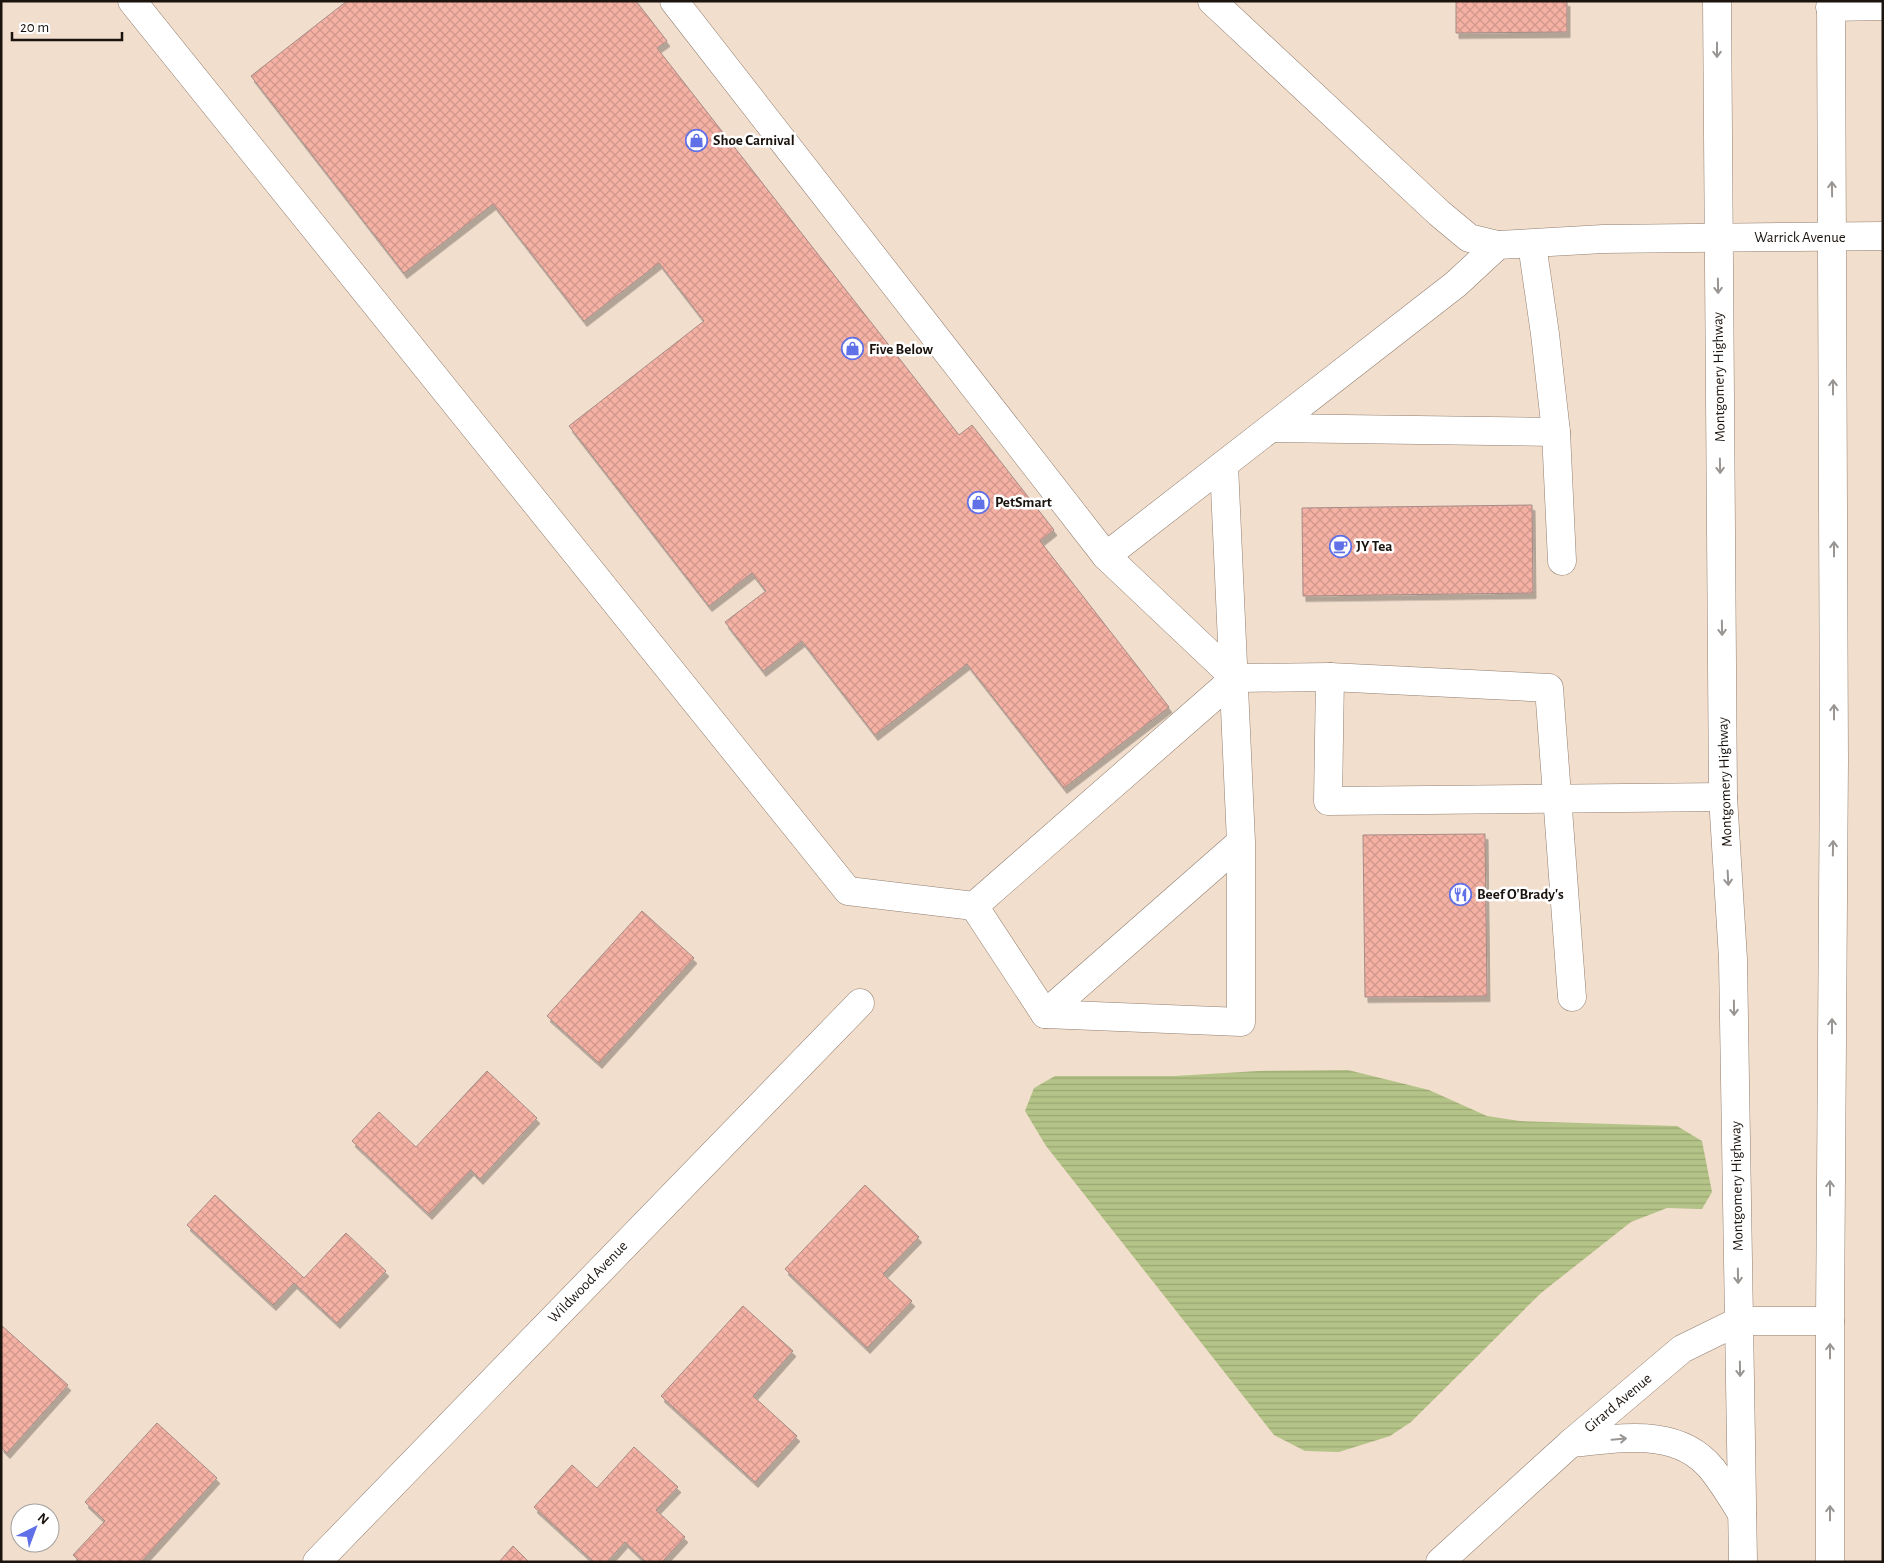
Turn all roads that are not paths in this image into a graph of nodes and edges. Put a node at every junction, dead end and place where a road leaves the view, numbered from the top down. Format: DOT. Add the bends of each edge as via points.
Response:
graph roads {
  1 [pos="132,1"];
  2 [pos="674,1"];
  3 [pos="1212,1"];
  4 [pos="1716,1"];
  5 [pos="1830,4"];
  6 [pos="1883,6"];
  7 [pos="1883,236"];
  8 [pos="1718,237"];
  9 [pos="1833,237"];
  10 [pos="1532,244"];
  11 [pos="1498,245"];
  12 [pos="1272,428"];
  13 [pos="1556,432"];
  14 [pos="1224,465"];
  15 [pos="1106,556"];
  16 [pos="1562,561"];
  17 [pos="1330,676"];
  18 [pos="1234,678"];
  19 [pos="1723,798"];
  20 [pos="1558,800"];
  21 [pos="1241,842"];
  22 [pos="974,906"];
  23 [pos="1572,997"];
  24 [pos="860,1002"];
  25 [pos="1045,1014"];
  26 [pos="1740,1321"];
  27 [pos="1830,1321"];
  28 [pos="1571,1443"];
  29 [pos="1742,1514"];
  30 [pos="316,1562"];
  31 [pos="1440,1562"];
  32 [pos="1743,1562"];
  33 [pos="1830,1562"];
  1 -- 22 [label="main road" via="848,891"];
  2 -- 15 [label="main road"];
  3 -- 11 [label="main road, Warrick Avenue" via="1439,213 1469,238"];
  4 -- 8 [label="main road, Montgomery Highway, one-way"];
  5 -- 6 [label="main road"];
  9 -- 5 [label="main road, one-way"];
  7 -- 9 [label="main road, Warrick Avenue"];
  8 -- 9 [label="main road, Warrick Avenue"];
  8 -- 10 [label="main road, Warrick Avenue"];
  8 -- 19 [label="main road, Montgomery Highway, one-way"];
  27 -- 9 [label="main road, one-way"];
  10 -- 11 [label="main road, Warrick Avenue"];
  10 -- 13 [label="main road"];
  11 -- 12 [label="main road" via="1456,284"];
  12 -- 13 [label="main road"];
  12 -- 14 [label="main road"];
  13 -- 16 [label="main road"];
  14 -- 15 [label="main road"];
  14 -- 18 [label="main road"];
  15 -- 18 [label="main road"];
  17 -- 18 [label="main road"];
  17 -- 20 [label="main road" via="1549,688"];
  17 -- 20 [label="main road" via="1328,802"];
  18 -- 21 [label="main road"];
  18 -- 22 [label="main road"];
  19 -- 20 [label="main road"];
  19 -- 26 [label="main road, Montgomery Highway, one-way" via="1733,959"];
  20 -- 23 [label="main road"];
  21 -- 25 [label="main road"];
  21 -- 25 [label="main road" via="1241,1022"];
  22 -- 25 [label="main road"];
  24 -- 30 [label="main road, Wildwood Avenue"];
  26 -- 27 [label="main road, Girard Avenue"];
  26 -- 28 [label="main road, Girard Avenue" via="1682,1349"];
  26 -- 29 [label="main road, Montgomery Highway, one-way"];
  33 -- 27 [label="main road, one-way"];
  28 -- 29 [label="main road, one-way" via="1638,1437 1665,1440 1694,1451 1712,1469"];
  28 -- 31 [label="main road, Girard Avenue"];
  29 -- 32 [label="main road, Montgomery Highway"];
}
